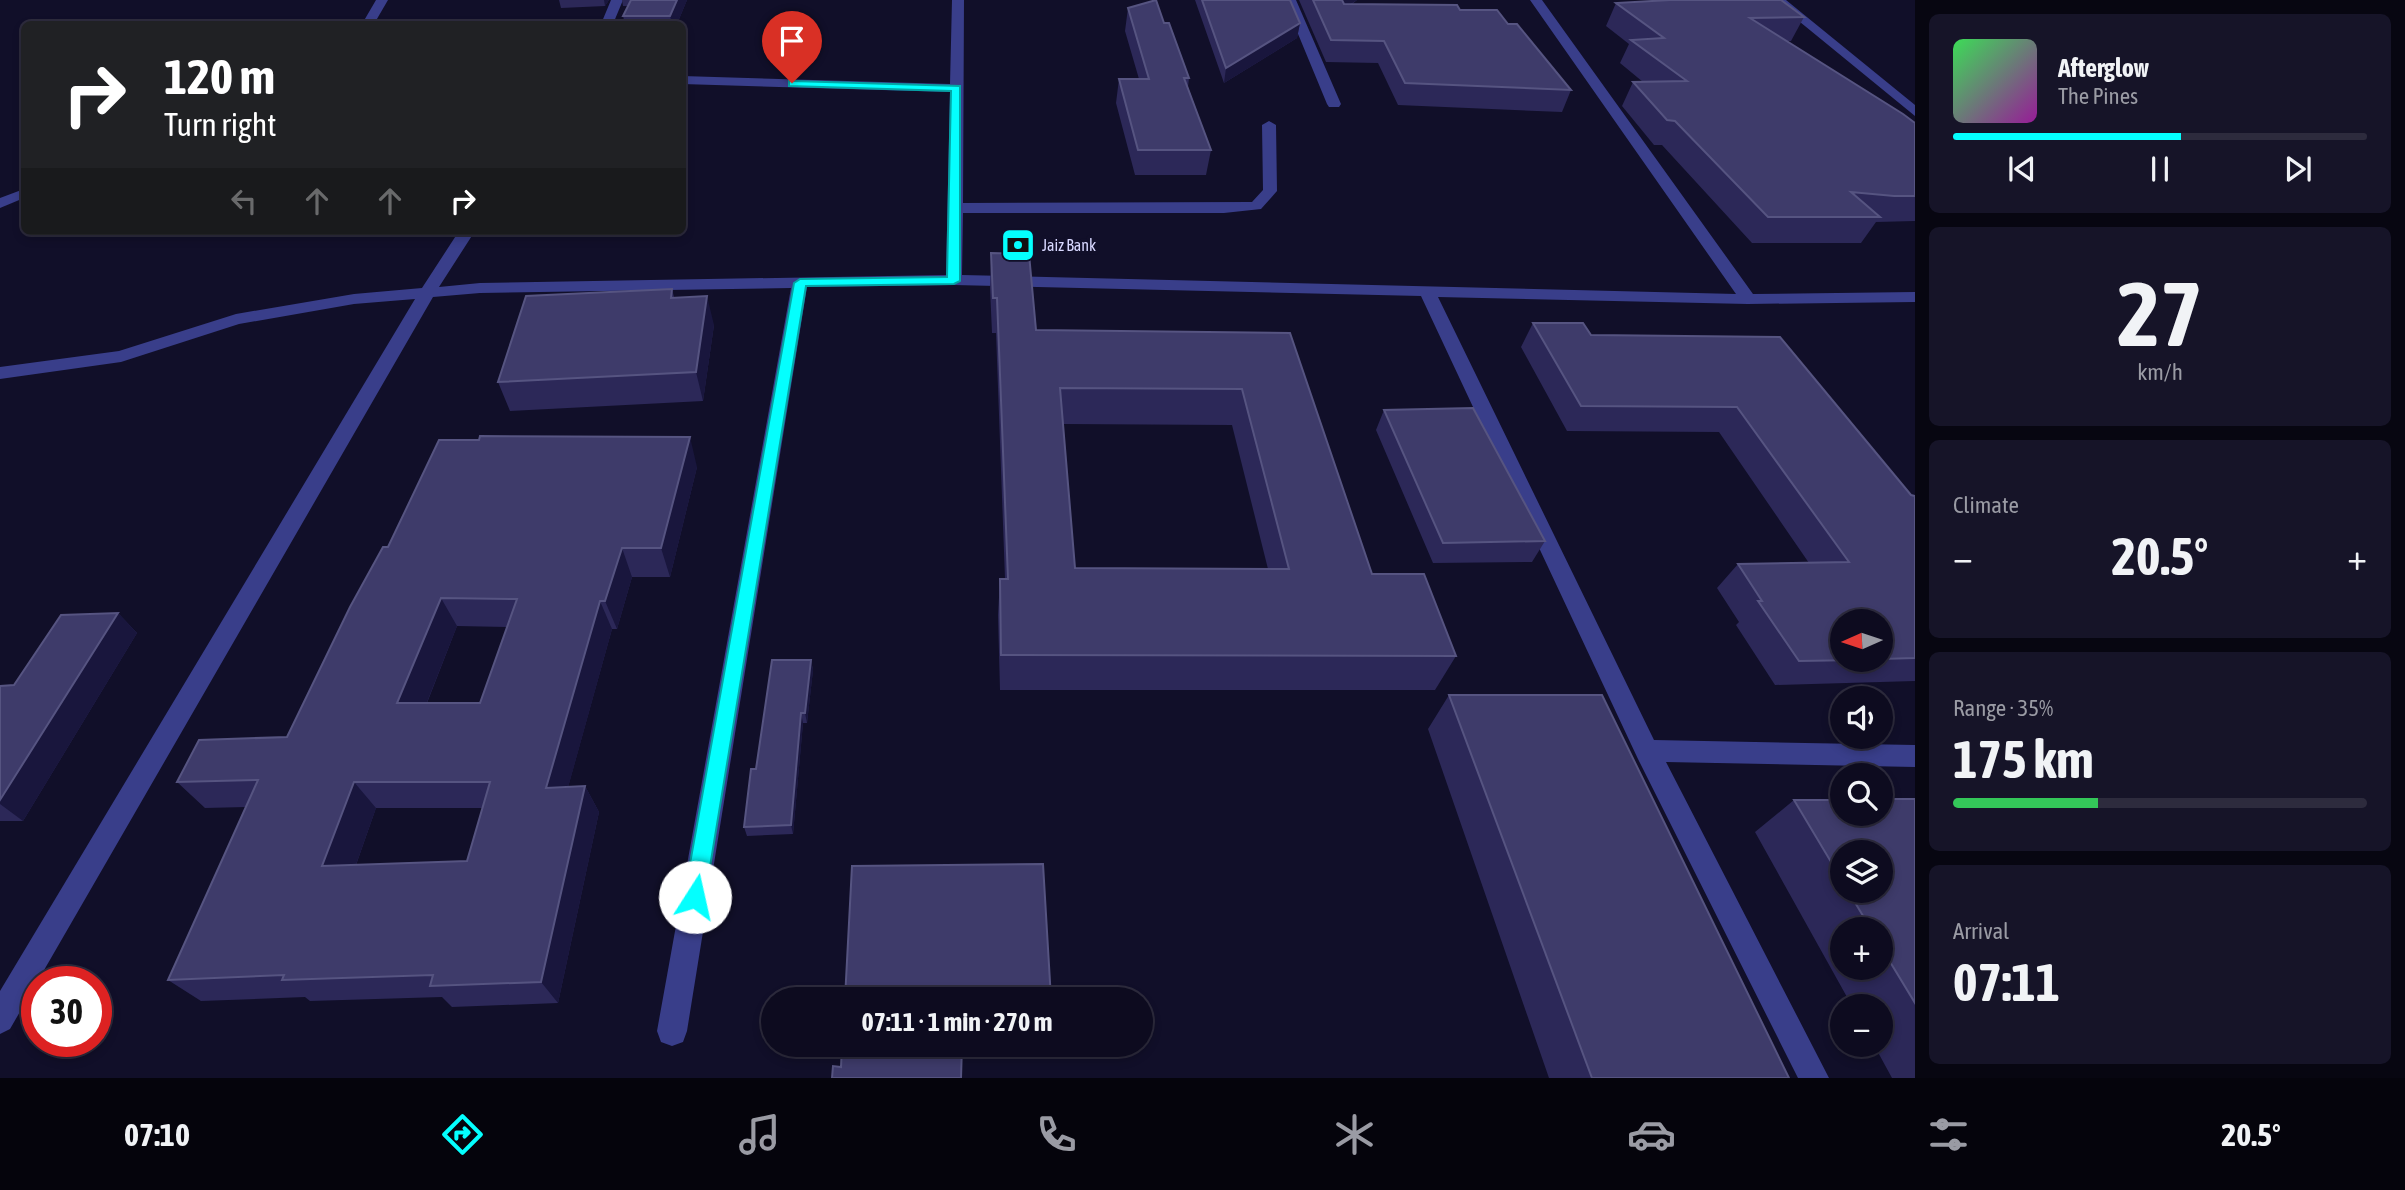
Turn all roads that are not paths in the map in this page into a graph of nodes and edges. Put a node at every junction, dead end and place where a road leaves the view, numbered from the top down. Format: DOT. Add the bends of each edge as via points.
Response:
graph roads {
  1 [pos="382,0"];
  2 [pos="617,0"];
  3 [pos="958,0"];
  4 [pos="1290,0"];
  5 [pos="1536,0"];
  6 [pos="1779,0"];
  7 [pos="370,21"];
  8 [pos="608,21"];
  9 [pos="686,80"];
  10 [pos="956,88"];
  11 [pos="1334,104"];
  12 [pos="1915,112"];
  13 [pos="1269,125"];
  14 [pos="21,194"];
  15 [pos="0,204"];
  16 [pos="955,208"];
  17 [pos="464,235"];
  18 [pos="954,281"];
  19 [pos="800,283"];
  20 [pos="428,291"];
  21 [pos="1428,293"];
  22 [pos="1915,297"];
  23 [pos="1748,299"];
  24 [pos="0,373"];
  25 [pos="1647,751"];
  26 [pos="1915,755"];
  27 [pos="0,1019"];
  28 [pos="672,1031"];
  29 [pos="1814,1078"];
  1 -- 7 [label="street"];
  2 -- 8 [label="street"];
  3 -- 10 [label="street"];
  4 -- 11 [label="street"];
  5 -- 23 [label="street"];
  6 -- 12 [label="street"];
  9 -- 10 [label="street"];
  10 -- 16 [label="street"];
  13 -- 16 [label="street" via="1270,191 1256,206"];
  14 -- 15 [label="street"];
  16 -- 18 [label="street"];
  17 -- 20 [label="street"];
  18 -- 19 [label="street"];
  18 -- 21 [label="street"];
  19 -- 20 [label="street"];
  19 -- 28 [label="street"];
  20 -- 24 [label="street" via="236,319 121,356"];
  20 -- 27 [label="street"];
  21 -- 23 [label="street"];
  21 -- 25 [label="street"];
  22 -- 23 [label="street"];
  25 -- 26 [label="street"];
  25 -- 29 [label="street"];
}
